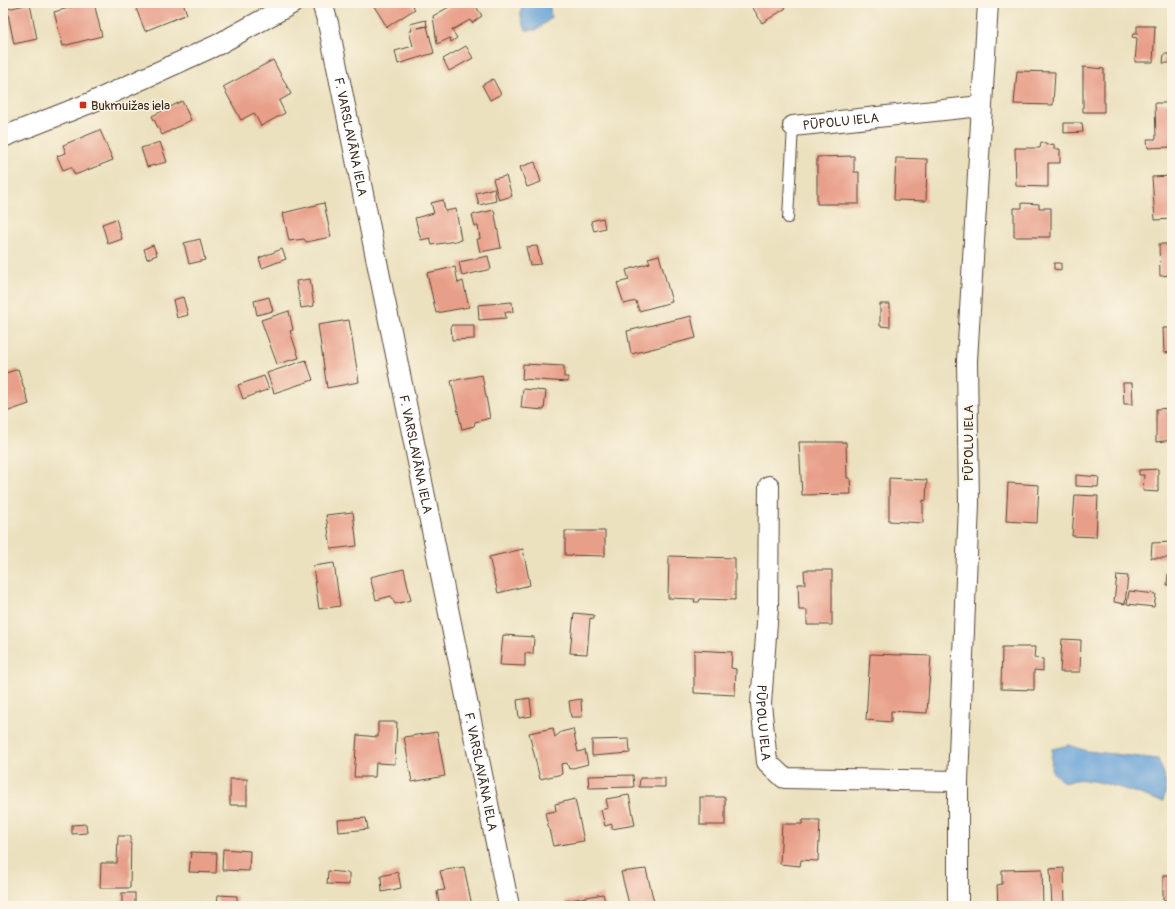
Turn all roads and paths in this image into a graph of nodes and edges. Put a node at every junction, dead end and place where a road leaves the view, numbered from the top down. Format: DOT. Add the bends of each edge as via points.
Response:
graph roads {
  1 [pos="293,3"];
  2 [pos="322,3"];
  3 [pos="988,3"];
  4 [pos="981,106"];
  5 [pos="793,126"];
  6 [pos="3,137"];
  7 [pos="788,218"];
  8 [pos="769,486"];
  9 [pos="958,781"];
  10 [pos="509,906"];
  11 [pos="958,906"];
  1 -- 6 [label="street" via="217,45 90,103"];
  2 -- 10 [label="street, F. VARSLAVĀNA IELA"];
  3 -- 4 [label="street, PŪPOLU IELA"];
  4 -- 5 [label="street, PŪPOLU IELA"];
  4 -- 9 [label="street, PŪPOLU IELA" via="968,361 969,504"];
  5 -- 7 [label="lane, PŪPOLU IELA"];
  8 -- 9 [label="street, PŪPOLU IELA" via="768,609 761,704 767,762 784,778"];
  9 -- 11 [label="street, PŪPOLU IELA"];
}
